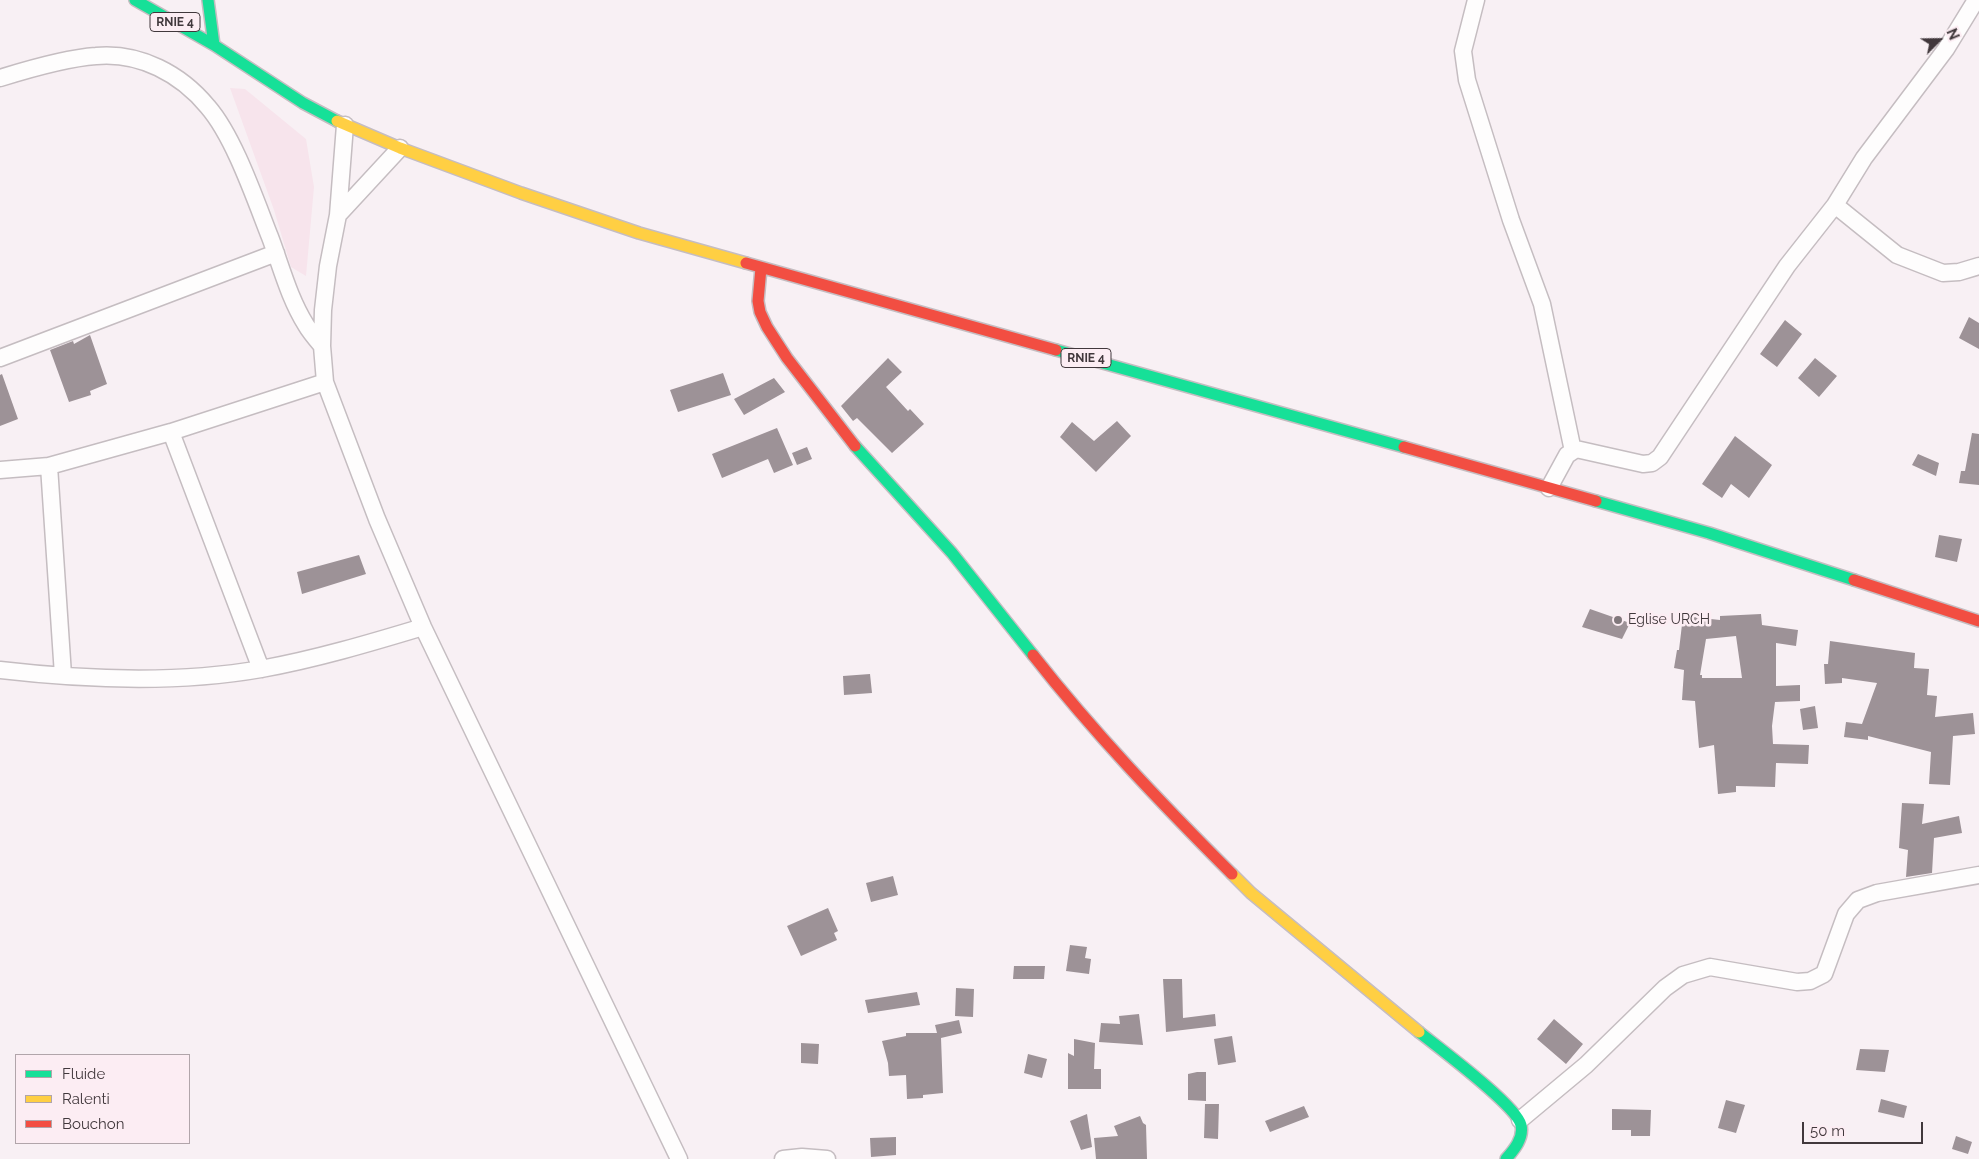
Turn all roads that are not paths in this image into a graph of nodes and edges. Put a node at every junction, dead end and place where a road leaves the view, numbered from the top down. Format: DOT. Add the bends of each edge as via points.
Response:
graph roads {
  1 [pos="135,0"];
  2 [pos="208,0"];
  3 [pos="1476,0"];
  4 [pos="1976,0"];
  5 [pos="214,45"];
  6 [pos="0,78"];
  7 [pos="345,125"];
  8 [pos="400,148"];
  9 [pos="1835,205"];
  10 [pos="338,215"];
  11 [pos="276,253"];
  12 [pos="1979,266"];
  13 [pos="761,268"];
  14 [pos="322,346"];
  15 [pos="0,358"];
  16 [pos="325,382"];
  17 [pos="170,432"];
  18 [pos="1573,451"];
  19 [pos="49,466"];
  20 [pos="0,470"];
  21 [pos="1549,488"];
  22 [pos="1979,622"];
  23 [pos="423,628"];
  24 [pos="261,669"];
  25 [pos="0,670"];
  26 [pos="63,675"];
  27 [pos="1979,875"];
  28 [pos="1520,1120"];
  29 [pos="679,1159"];
  30 [pos="782,1159"];
  31 [pos="827,1159"];
  32 [pos="1506,1159"];
  1 -- 5 [label="main road, RNIE 4"];
  2 -- 5 [label="main road, RNIE 4"];
  3 -- 18 [label="street" via="1463,51 1466,80 1542,304"];
  4 -- 9 [label="street" via="1946,49 1864,158"];
  5 -- 7 [label="main road, RNIE 4"];
  6 -- 11 [label="street" via="96,56 149,62 175,75 209,107 232,145"];
  7 -- 8 [label="main road, RNIE 4"];
  7 -- 10 [label="street"];
  8 -- 10 [label="street"];
  8 -- 13 [label="main road, RNIE 4" via="629,230"];
  9 -- 12 [label="street" via="1897,256 1943,274"];
  9 -- 18 [label="street" via="1787,266 1660,457 1652,463 1643,464 1580,449"];
  10 -- 14 [label="street" via="328,266"];
  11 -- 14 [label="street" via="293,300"];
  11 -- 15 [label="street"];
  13 -- 21 [label="main road, RNIE 4"];
  13 -- 28 [label="main road" via="760,312 792,365 851,440 952,553 1062,692 1147,788 1251,893 1489,1089"];
  14 -- 16 [label="street"];
  16 -- 17 [label="street"];
  16 -- 23 [label="street"];
  17 -- 19 [label="street"];
  17 -- 24 [label="street"];
  18 -- 21 [label="street" via="1567,455"];
  19 -- 20 [label="street"];
  19 -- 26 [label="street"];
  21 -- 22 [label="main road, RNIE 4" via="1709,533"];
  23 -- 24 [label="street"];
  23 -- 29 [label="street"];
  24 -- 26 [label="street" via="122,679"];
  25 -- 26 [label="street"];
  27 -- 28 [label="street" via="1878,893 1858,900 1846,914 1824,974 1810,982 1710,967 1683,975 1665,988 1586,1065"];
  28 -- 32 [label="main road" via="1520,1139"];
  30 -- 31 [label="street"];
}
